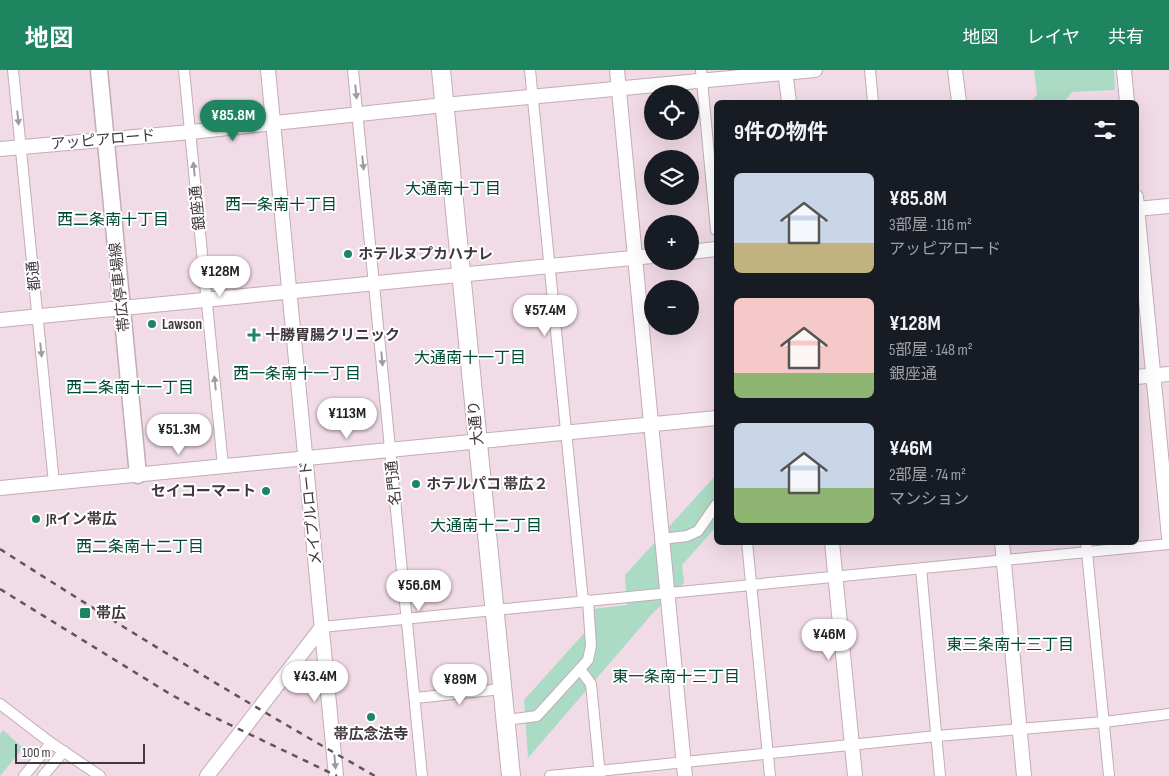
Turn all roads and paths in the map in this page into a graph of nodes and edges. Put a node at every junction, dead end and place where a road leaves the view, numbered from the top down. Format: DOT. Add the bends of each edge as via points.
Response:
graph roads {
  1 [pos="13,70"];
  2 [pos="99,70"];
  3 [pos="184,70"];
  4 [pos="268,70"];
  5 [pos="353,70"];
  6 [pos="442,70"];
  7 [pos="530,70"];
  8 [pos="617,70"];
  9 [pos="815,70"];
  10 [pos="870,70"];
  11 [pos="955,70"];
  12 [pos="1124,70"];
  13 [pos="786,71"];
  14 [pos="701,76"];
  15 [pos="619,89"];
  16 [pos="532,97"];
  17 [pos="788,100"];
  18 [pos="873,100"];
  19 [pos="958,100"];
  20 [pos="1128,100"];
  21 [pos="444,105"];
  22 [pos="358,114"];
  23 [pos="273,123"];
  24 [pos="190,132"];
  25 [pos="106,139"];
  26 [pos="21,147"];
  27 [pos="0,149"];
  28 [pos="1139,205"];
  29 [pos="1169,206"];
  30 [pos="714,209"];
  31 [pos="1139,225"];
  32 [pos="714,249"];
  33 [pos="699,251"];
  34 [pos="644,257"];
  35 [pos="635,258"];
  36 [pos="550,266"];
  37 [pos="462,274"];
  38 [pos="374,282"];
  39 [pos="290,292"];
  40 [pos="207,300"];
  41 [pos="122,307"];
  42 [pos="38,316"];
  43 [pos="0,320"];
  44 [pos="1169,374"];
  45 [pos="1154,376"];
  46 [pos="1139,377"];
  47 [pos="714,418"];
  48 [pos="651,425"];
  49 [pos="567,433"];
  50 [pos="478,442"];
  51 [pos="390,450"];
  52 [pos="306,458"];
  53 [pos="224,466"];
  54 [pos="138,475"];
  55 [pos="54,483"];
  56 [pos="0,488"];
  57 [pos="714,508"];
  58 [pos="1169,537"];
  59 [pos="662,540"];
  60 [pos="1169,544"];
  61 [pos="747,545"];
  62 [pos="832,545"];
  63 [pos="1002,545"];
  64 [pos="1086,547"];
  65 [pos="1004,560"];
  66 [pos="921,568"];
  67 [pos="835,577"];
  68 [pos="752,585"];
  69 [pos="668,593"];
  70 [pos="585,601"];
  71 [pos="494,609"];
  72 [pos="407,618"];
  73 [pos="322,627"];
  74 [pos="580,669"];
  75 [pos="502,688"];
  76 [pos="415,698"];
  77 [pos="0,704"];
  78 [pos="1169,714"];
  79 [pos="506,720"];
  80 [pos="1104,722"];
  81 [pos="1019,728"];
  82 [pos="937,736"];
  83 [pos="51,743"];
  84 [pos="852,744"];
  85 [pos="64,752"];
  86 [pos="768,753"];
  87 [pos="684,769"];
  88 [pos="600,773"];
  89 [pos="24,776"];
  90 [pos="43,776"];
  91 [pos="100,776"];
  92 [pos="207,776"];
  93 [pos="336,776"];
  94 [pos="422,776"];
  95 [pos="510,776"];
  96 [pos="550,776"];
  97 [pos="770,776"];
  98 [pos="855,776"];
  99 [pos="940,776"];
  100 [pos="1024,776"];
  101 [pos="1109,776"];
  1 -- 26 [label="street, 都通, one-way"];
  2 -- 25 [label="main road, 帯広停車場線"];
  3 -- 24 [label="street, 銀座通"];
  4 -- 23 [label="street, メイプルロード"];
  5 -- 22 [label="street, 名門通, one-way"];
  6 -- 21 [label="highway, 大通り"];
  7 -- 16 [label="street"];
  8 -- 15 [label="street"];
  9 -- 13 [label="street, アッピアロード"];
  10 -- 18 [label="street"];
  11 -- 19 [label="street"];
  12 -- 20 [label="street"];
  13 -- 14 [label="street, アッピアロード"];
  13 -- 17 [label="street"];
  14 -- 15 [label="street, アッピアロード"];
  14 -- 30 [label="street"];
  15 -- 16 [label="street, アッピアロード"];
  15 -- 35 [label="street"];
  16 -- 21 [label="street, アッピアロード"];
  16 -- 36 [label="street"];
  21 -- 22 [label="street, アッピアロード"];
  21 -- 37 [label="highway, 大通り"];
  22 -- 23 [label="street, アッピアロード"];
  22 -- 38 [label="street, 名門通, one-way"];
  23 -- 24 [label="street, アッピアロード"];
  23 -- 39 [label="street, メイプルロード"];
  24 -- 25 [label="street, アッピアロード"];
  40 -- 24 [label="street, 銀座通, one-way"];
  25 -- 26 [label="street, アッピアロード"];
  25 -- 41 [label="main road, 帯広停車場線"];
  26 -- 27 [label="street, アッピアロード"];
  26 -- 42 [label="street, 都通"];
  28 -- 29 [label="street"];
  31 -- 45 [label="street"];
  32 -- 33 [label="street"];
  34 -- 35 [label="street"];
  35 -- 36 [label="street"];
  35 -- 48 [label="street"];
  36 -- 37 [label="street"];
  36 -- 49 [label="street"];
  37 -- 38 [label="street"];
  37 -- 50 [label="highway, 大通り"];
  38 -- 39 [label="street"];
  38 -- 51 [label="street, 名門通, one-way"];
  39 -- 40 [label="street"];
  39 -- 52 [label="street, メイプルロード"];
  40 -- 41 [label="street"];
  53 -- 40 [label="street, 銀座通, one-way"];
  41 -- 42 [label="street"];
  41 -- 54 [label="main road, 帯広停車場線"];
  42 -- 43 [label="street"];
  42 -- 55 [label="street, 都通, one-way"];
  44 -- 45 [label="street"];
  45 -- 46 [label="street"];
  45 -- 58 [label="street"];
  47 -- 48 [label="street"];
  48 -- 49 [label="street"];
  48 -- 59 [label="street"];
  49 -- 50 [label="street"];
  49 -- 70 [label="street"];
  50 -- 51 [label="street"];
  50 -- 71 [label="highway, 大通り"];
  51 -- 52 [label="street"];
  51 -- 72 [label="street, 名門通"];
  52 -- 53 [label="street"];
  52 -- 73 [label="street, メイプルロード"];
  53 -- 54 [label="street"];
  54 -- 55 [label="street"];
  55 -- 56 [label="street"];
  57 -- 59 [label="street" via="698,531"];
  59 -- 69 [label="street"];
  60 -- 64 [label="street"];
  61 -- 68 [label="street"];
  62 -- 67 [label="street"];
  63 -- 65 [label="street"];
  64 -- 65 [label="street"];
  64 -- 80 [label="street"];
  65 -- 66 [label="street"];
  65 -- 81 [label="street"];
  66 -- 67 [label="street"];
  66 -- 82 [label="street"];
  67 -- 68 [label="street"];
  67 -- 84 [label="street"];
  68 -- 69 [label="street"];
  68 -- 86 [label="street"];
  69 -- 70 [label="street"];
  69 -- 87 [label="street"];
  70 -- 71 [label="street"];
  70 -- 74 [label="street" via="591,646 588,660"];
  71 -- 72 [label="street"];
  71 -- 75 [label="highway, 大通り"];
  72 -- 73 [label="street"];
  72 -- 76 [label="street, 名門通"];
  73 -- 92 [label="street"];
  73 -- 93 [label="street, メイプルロード, one-way"];
  74 -- 79 [label="street" via="537,716"];
  74 -- 88 [label="street" via="591,684"];
  75 -- 76 [label="street"];
  75 -- 79 [label="highway, 大通り"];
  76 -- 94 [label="street, 名門通"];
  77 -- 83 [label="street"];
  78 -- 80 [label="street"];
  79 -- 95 [label="highway, 大通り"];
  80 -- 81 [label="street"];
  80 -- 101 [label="street"];
  81 -- 82 [label="street"];
  81 -- 100 [label="street"];
  82 -- 84 [label="street"];
  82 -- 99 [label="street"];
  83 -- 85 [label="street"];
  83 -- 89 [label="street"];
  84 -- 86 [label="street"];
  84 -- 98 [label="street"];
  85 -- 90 [label="street"];
  85 -- 91 [label="street"];
  86 -- 87 [label="street"];
  86 -- 97 [label="street"];
  87 -- 88 [label="street"];
  88 -- 96 [label="street"];
}
